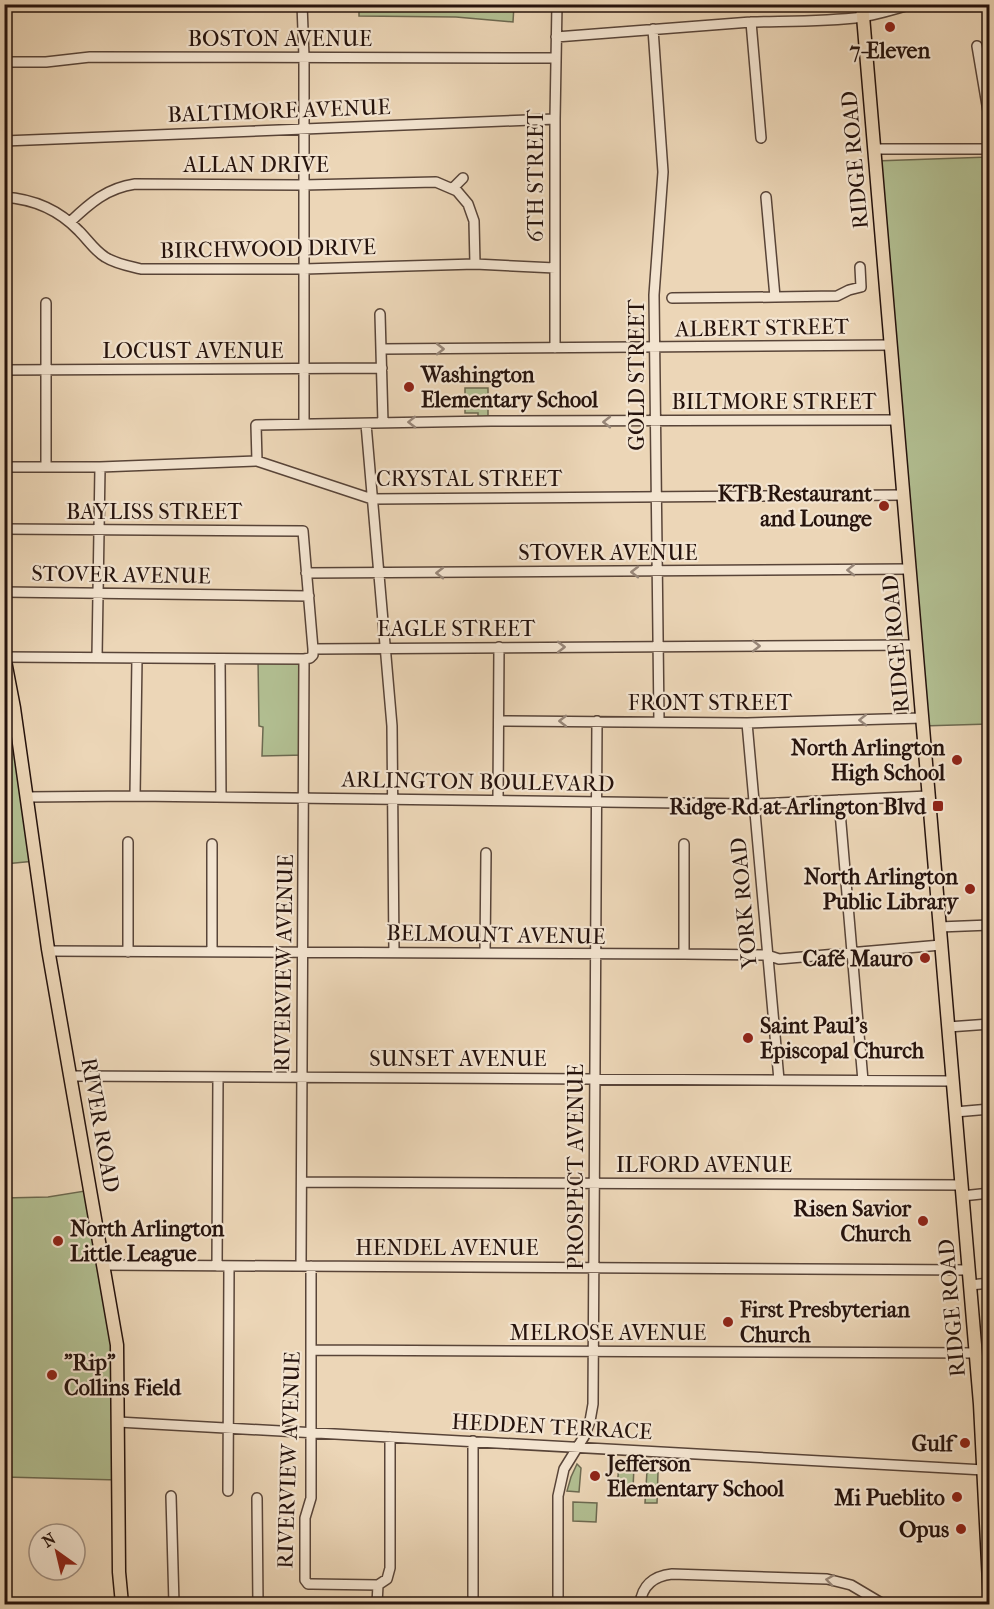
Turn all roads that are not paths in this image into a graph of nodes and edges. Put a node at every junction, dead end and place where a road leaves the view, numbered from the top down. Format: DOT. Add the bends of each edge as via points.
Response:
graph roads {
  1 [pos="302,4"];
  2 [pos="557,4"];
  3 [pos="912,4"];
  4 [pos="863,10"];
  5 [pos="751,22"];
  6 [pos="654,29"];
  7 [pos="556,37"];
  8 [pos="977,46"];
  9 [pos="304,57"];
  10 [pos="556,58"];
  11 [pos="4,62"];
  12 [pos="555,119"];
  13 [pos="990,123"];
  14 [pos="303,128"];
  15 [pos="761,138"];
  16 [pos="4,141"];
  17 [pos="874,148"];
  18 [pos="990,149"];
  19 [pos="463,178"];
  20 [pos="303,185"];
  21 [pos="453,188"];
  22 [pos="4,197"];
  23 [pos="766,197"];
  24 [pos="70,222"];
  25 [pos="475,264"];
  26 [pos="860,267"];
  27 [pos="555,268"];
  28 [pos="304,269"];
  29 [pos="775,297"];
  30 [pos="672,298"];
  31 [pos="46,303"];
  32 [pos="380,314"];
  33 [pos="891,345"];
  34 [pos="655,347"];
  35 [pos="555,348"];
  36 [pos="382,349"];
  37 [pos="382,368"];
  38 [pos="305,369"];
  39 [pos="4,370"];
  40 [pos="46,370"];
  41 [pos="897,420"];
  42 [pos="656,422"];
  43 [pos="383,423"];
  44 [pos="304,424"];
  45 [pos="366,424"];
  46 [pos="257,461"];
  47 [pos="46,466"];
  48 [pos="100,466"];
  49 [pos="4,467"];
  50 [pos="903,495"];
  51 [pos="656,497"];
  52 [pos="372,499"];
  53 [pos="4,529"];
  54 [pos="99,530"];
  55 [pos="909,569"];
  56 [pos="657,572"];
  57 [pos="306,573"];
  58 [pos="379,573"];
  59 [pos="4,592"];
  60 [pos="98,593"];
  61 [pos="309,596"];
  62 [pos="916,645"];
  63 [pos="658,646"];
  64 [pos="498,647"];
  65 [pos="384,648"];
  66 [pos="313,649"];
  67 [pos="5,657"];
  68 [pos="97,657"];
  69 [pos="137,658"];
  70 [pos="220,659"];
  71 [pos="304,659"];
  72 [pos="922,718"];
  73 [pos="658,721"];
  74 [pos="499,722"];
  75 [pos="597,722"];
  76 [pos="747,723"];
  77 [pos="135,796"];
  78 [pos="928,796"];
  79 [pos="27,797"];
  80 [pos="221,797"];
  81 [pos="305,798"];
  82 [pos="392,800"];
  83 [pos="498,800"];
  84 [pos="839,800"];
  85 [pos="597,801"];
  86 [pos="755,804"];
  87 [pos="128,842"];
  88 [pos="212,844"];
  89 [pos="684,844"];
  90 [pos="486,853"];
  91 [pos="990,925"];
  92 [pos="939,927"];
  93 [pos="941,945"];
  94 [pos="49,951"];
  95 [pos="128,952"];
  96 [pos="212,952"];
  97 [pos="303,952"];
  98 [pos="394,952"];
  99 [pos="852,952"];
  100 [pos="485,953"];
  101 [pos="684,954"];
  102 [pos="595,955"];
  103 [pos="767,955"];
  104 [pos="990,1024"];
  105 [pos="948,1028"];
  106 [pos="71,1076"];
  107 [pos="218,1077"];
  108 [pos="302,1077"];
  109 [pos="594,1078"];
  110 [pos="779,1080"];
  111 [pos="863,1081"];
  112 [pos="952,1081"];
  113 [pos="990,1109"];
  114 [pos="955,1112"];
  115 [pos="302,1182"];
  116 [pos="594,1183"];
  117 [pos="962,1190"];
  118 [pos="990,1193"];
  119 [pos="104,1265"];
  120 [pos="218,1266"];
  121 [pos="229,1266"];
  122 [pos="306,1266"];
  123 [pos="594,1268"];
  124 [pos="969,1270"];
  125 [pos="990,1283"];
  126 [pos="970,1285"];
  127 [pos="311,1350"];
  128 [pos="594,1351"];
  129 [pos="976,1353"];
  130 [pos="984,1383"];
  131 [pos="118,1422"];
  132 [pos="227,1427"];
  133 [pos="311,1431"];
  134 [pos="390,1437"];
  135 [pos="473,1441"];
  136 [pos="577,1447"];
  137 [pos="984,1470"];
  138 [pos="228,1491"];
  139 [pos="171,1496"];
  140 [pos="257,1498"];
  141 [pos="378,1585"];
  142 [pos="990,1604"];
  143 [pos="122,1605"];
  144 [pos="174,1605"];
  145 [pos="258,1605"];
  146 [pos="377,1605"];
  147 [pos="473,1605"];
  148 [pos="558,1605"];
  149 [pos="640,1605"];
  150 [pos="883,1605"];
  1 -- 9 [label="street"];
  2 -- 7 [label="street, 6TH STREET"];
  3 -- 4 [label="street"];
  4 -- 5 [label="street" via="773,23"];
  4 -- 17 [label="main road, RIDGE ROAD"];
  5 -- 6 [label="street"];
  5 -- 15 [label="street"];
  6 -- 7 [label="street"];
  6 -- 34 [label="street, GOLD STREET" via="663,172 654,295"];
  7 -- 10 [label="street, 6TH STREET"];
  8 -- 13 [label="street"];
  9 -- 10 [label="street, BOSTON AVENUE"];
  9 -- 11 [label="street, BOSTON AVENUE" via="90,57"];
  9 -- 14 [label="street"];
  10 -- 12 [label="street, 6TH STREET"];
  12 -- 14 [label="street, BALTIMORE AVENUE"];
  12 -- 27 [label="street, 6TH STREET"];
  14 -- 16 [label="street, BALTIMORE AVENUE"];
  14 -- 20 [label="street"];
  17 -- 18 [label="street"];
  17 -- 33 [label="main road, RIDGE ROAD"];
  19 -- 21 [label="street"];
  20 -- 21 [label="street, ALLAN DRIVE" via="426,181"];
  20 -- 24 [label="street, ALLAN DRIVE" via="135,184 98,197"];
  20 -- 28 [label="street"];
  21 -- 25 [label="street" via="464,197 472,212"];
  22 -- 24 [label="street, BIRCHWOOD DRIVE" via="29,200"];
  23 -- 29 [label="street"];
  24 -- 28 [label="street, BIRCHWOOD DRIVE" via="106,258 141,269"];
  25 -- 27 [label="street, BIRCHWOOD DRIVE"];
  25 -- 28 [label="street, BIRCHWOOD DRIVE"];
  26 -- 29 [label="street" via="861,287 837,296"];
  27 -- 35 [label="street, 6TH STREET"];
  28 -- 38 [label="street"];
  29 -- 30 [label="street"];
  31 -- 40 [label="street"];
  32 -- 36 [label="street"];
  33 -- 34 [label="street, ALBERT STREET"];
  33 -- 41 [label="main road, RIDGE ROAD"];
  34 -- 35 [label="street, ALBERT STREET"];
  34 -- 42 [label="street, GOLD STREET"];
  36 -- 35 [label="street, ALBERT STREET, one-way"];
  36 -- 37 [label="street"];
  37 -- 38 [label="street, LOCUST AVENUE"];
  37 -- 43 [label="street"];
  38 -- 40 [label="street, LOCUST AVENUE"];
  38 -- 44 [label="street"];
  39 -- 40 [label="street, LOCUST AVENUE"];
  40 -- 47 [label="street"];
  41 -- 42 [label="street, BILTMORE STREET"];
  41 -- 50 [label="main road, RIDGE ROAD"];
  42 -- 43 [label="street, BILTMORE STREET, one-way"];
  42 -- 51 [label="street, GOLD STREET"];
  43 -- 45 [label="street, BILTMORE STREET"];
  44 -- 45 [label="street, BILTMORE STREET"];
  44 -- 46 [label="street, BILTMORE STREET" via="256,424"];
  45 -- 52 [label="street"];
  46 -- 48 [label="street, CRYSTAL STREET"];
  46 -- 52 [label="street, CRYSTAL STREET"];
  47 -- 48 [label="street, CRYSTAL STREET"];
  47 -- 49 [label="street, CRYSTAL STREET"];
  48 -- 54 [label="street"];
  50 -- 51 [label="street, CRYSTAL STREET"];
  50 -- 55 [label="main road, RIDGE ROAD"];
  51 -- 52 [label="street, CRYSTAL STREET"];
  51 -- 56 [label="street, GOLD STREET"];
  52 -- 58 [label="street"];
  53 -- 54 [label="street, BAYLISS STREET"];
  54 -- 57 [label="street, BAYLISS STREET" via="303,531"];
  54 -- 60 [label="street"];
  55 -- 56 [label="street, STOVER AVENUE, one-way"];
  55 -- 62 [label="main road, RIDGE ROAD"];
  56 -- 58 [label="street, STOVER AVENUE, one-way"];
  56 -- 63 [label="street, GOLD STREET"];
  57 -- 58 [label="street, STOVER AVENUE"];
  57 -- 61 [label="street"];
  58 -- 65 [label="street"];
  59 -- 60 [label="street, STOVER AVENUE"];
  60 -- 61 [label="street, STOVER AVENUE"];
  60 -- 68 [label="street"];
  61 -- 66 [label="street"];
  63 -- 62 [label="street, EAGLE STREET, one-way"];
  62 -- 72 [label="main road, RIDGE ROAD"];
  64 -- 63 [label="street, EAGLE STREET, one-way"];
  63 -- 73 [label="street, GOLD STREET"];
  64 -- 65 [label="street, EAGLE STREET"];
  64 -- 74 [label="street"];
  65 -- 66 [label="street, EAGLE STREET"];
  65 -- 82 [label="street" via="392,726"];
  66 -- 71 [label="street" via="313,655"];
  67 -- 68 [label="street"];
  67 -- 79 [label="main road, RIVER ROAD"];
  68 -- 69 [label="street"];
  69 -- 70 [label="street"];
  69 -- 77 [label="street"];
  70 -- 71 [label="street"];
  70 -- 80 [label="street"];
  71 -- 81 [label="street, RIVERVIEW AVENUE"];
  72 -- 76 [label="street, FRONT STREET, one-way"];
  72 -- 78 [label="main road, RIDGE ROAD"];
  73 -- 75 [label="street, FRONT STREET"];
  73 -- 76 [label="street, FRONT STREET"];
  75 -- 74 [label="street, FRONT STREET, one-way"];
  74 -- 83 [label="street"];
  75 -- 85 [label="street, PROSPECT AVENUE"];
  76 -- 86 [label="street, YORK ROAD"];
  77 -- 79 [label="street, ARLINGTON BOULEVARD"];
  77 -- 80 [label="street, ARLINGTON BOULEVARD"];
  78 -- 84 [label="street, ARLINGTON BOULEVARD"];
  78 -- 92 [label="main road, RIDGE ROAD"];
  79 -- 94 [label="main road, RIVER ROAD"];
  80 -- 81 [label="street, ARLINGTON BOULEVARD"];
  81 -- 82 [label="street, ARLINGTON BOULEVARD"];
  81 -- 97 [label="street, RIVERVIEW AVENUE"];
  82 -- 83 [label="street, ARLINGTON BOULEVARD"];
  82 -- 98 [label="street"];
  83 -- 85 [label="street, ARLINGTON BOULEVARD"];
  84 -- 86 [label="street, ARLINGTON BOULEVARD"];
  84 -- 99 [label="street"];
  85 -- 86 [label="street, ARLINGTON BOULEVARD"];
  85 -- 102 [label="street, PROSPECT AVENUE"];
  86 -- 103 [label="street, YORK ROAD"];
  87 -- 95 [label="street"];
  88 -- 96 [label="street"];
  89 -- 101 [label="street"];
  90 -- 100 [label="street"];
  91 -- 92 [label="street"];
  92 -- 93 [label="main road, RIDGE ROAD"];
  93 -- 99 [label="street, BELMOUNT AVENUE"];
  93 -- 105 [label="main road, RIDGE ROAD"];
  94 -- 95 [label="street, BELMOUNT AVENUE"];
  94 -- 106 [label="main road, RIVER ROAD"];
  95 -- 96 [label="street, BELMOUNT AVENUE"];
  96 -- 97 [label="street, BELMOUNT AVENUE"];
  97 -- 98 [label="street, BELMOUNT AVENUE"];
  97 -- 108 [label="street, RIVERVIEW AVENUE"];
  98 -- 100 [label="street, BELMOUNT AVENUE"];
  99 -- 103 [label="street, BELMOUNT AVENUE" via="779,959"];
  99 -- 111 [label="street"];
  100 -- 102 [label="street, BELMOUNT AVENUE"];
  101 -- 102 [label="street, BELMOUNT AVENUE"];
  101 -- 103 [label="street, BELMOUNT AVENUE"];
  102 -- 109 [label="street, PROSPECT AVENUE"];
  103 -- 110 [label="street, YORK ROAD"];
  104 -- 105 [label="street"];
  105 -- 112 [label="main road, RIDGE ROAD"];
  106 -- 107 [label="street, SUNSET AVENUE"];
  106 -- 119 [label="main road, RIVER ROAD"];
  107 -- 108 [label="street, SUNSET AVENUE"];
  107 -- 120 [label="street"];
  108 -- 109 [label="street, SUNSET AVENUE"];
  108 -- 115 [label="street, RIVERVIEW AVENUE"];
  109 -- 110 [label="street, SUNSET AVENUE"];
  109 -- 116 [label="street, PROSPECT AVENUE"];
  110 -- 111 [label="street, SUNSET AVENUE"];
  111 -- 112 [label="street, SUNSET AVENUE"];
  112 -- 114 [label="main road, RIDGE ROAD"];
  113 -- 114 [label="street"];
  114 -- 117 [label="main road, RIDGE ROAD"];
  115 -- 116 [label="street, ILFORD AVENUE"];
  115 -- 122 [label="street, RIVERVIEW AVENUE"];
  116 -- 117 [label="street, ILFORD AVENUE"];
  116 -- 123 [label="street, PROSPECT AVENUE"];
  117 -- 118 [label="street, ILFORD AVENUE"];
  117 -- 124 [label="main road, RIDGE ROAD"];
  119 -- 120 [label="street, HENDEL AVENUE"];
  119 -- 131 [label="main road, RIVER ROAD" via="117,1345"];
  120 -- 121 [label="street, HENDEL AVENUE"];
  121 -- 122 [label="street, HENDEL AVENUE"];
  121 -- 132 [label="street"];
  122 -- 123 [label="street, HENDEL AVENUE"];
  122 -- 127 [label="street, RIVERVIEW AVENUE"];
  123 -- 124 [label="street, HENDEL AVENUE"];
  123 -- 128 [label="street, PROSPECT AVENUE"];
  124 -- 126 [label="main road, RIDGE ROAD"];
  125 -- 126 [label="street"];
  126 -- 129 [label="main road, RIDGE ROAD"];
  127 -- 128 [label="street, MELROSE AVENUE"];
  127 -- 133 [label="street, RIVERVIEW AVENUE"];
  128 -- 129 [label="street, MELROSE AVENUE"];
  128 -- 136 [label="street, PROSPECT AVENUE" via="590,1421"];
  129 -- 130 [label="main road, RIDGE ROAD"];
  130 -- 137 [label="main road, RIDGE ROAD"];
  131 -- 132 [label="street, HEDDEN TERRACE"];
  131 -- 143 [label="main road, RIVER ROAD"];
  132 -- 133 [label="street, HEDDEN TERRACE"];
  132 -- 138 [label="street"];
  133 -- 134 [label="street, HEDDEN TERRACE"];
  133 -- 141 [label="street, RIVERVIEW AVENUE" via="305,1580 308,1584"];
  134 -- 135 [label="street, HEDDEN TERRACE"];
  134 -- 141 [label="street" via="389,1574"];
  135 -- 136 [label="street, HEDDEN TERRACE"];
  135 -- 147 [label="street"];
  136 -- 137 [label="street, HEDDEN TERRACE"];
  136 -- 148 [label="street, PROSPECT AVENUE" via="564,1468 558,1496"];
  137 -- 142 [label="main road, RIDGE ROAD"];
  139 -- 144 [label="street"];
  140 -- 145 [label="street"];
  141 -- 146 [label="street"];
  150 -- 149 [label="street, one-way" via="851,1585 827,1579 672,1574 651,1581 642,1593"];
}
